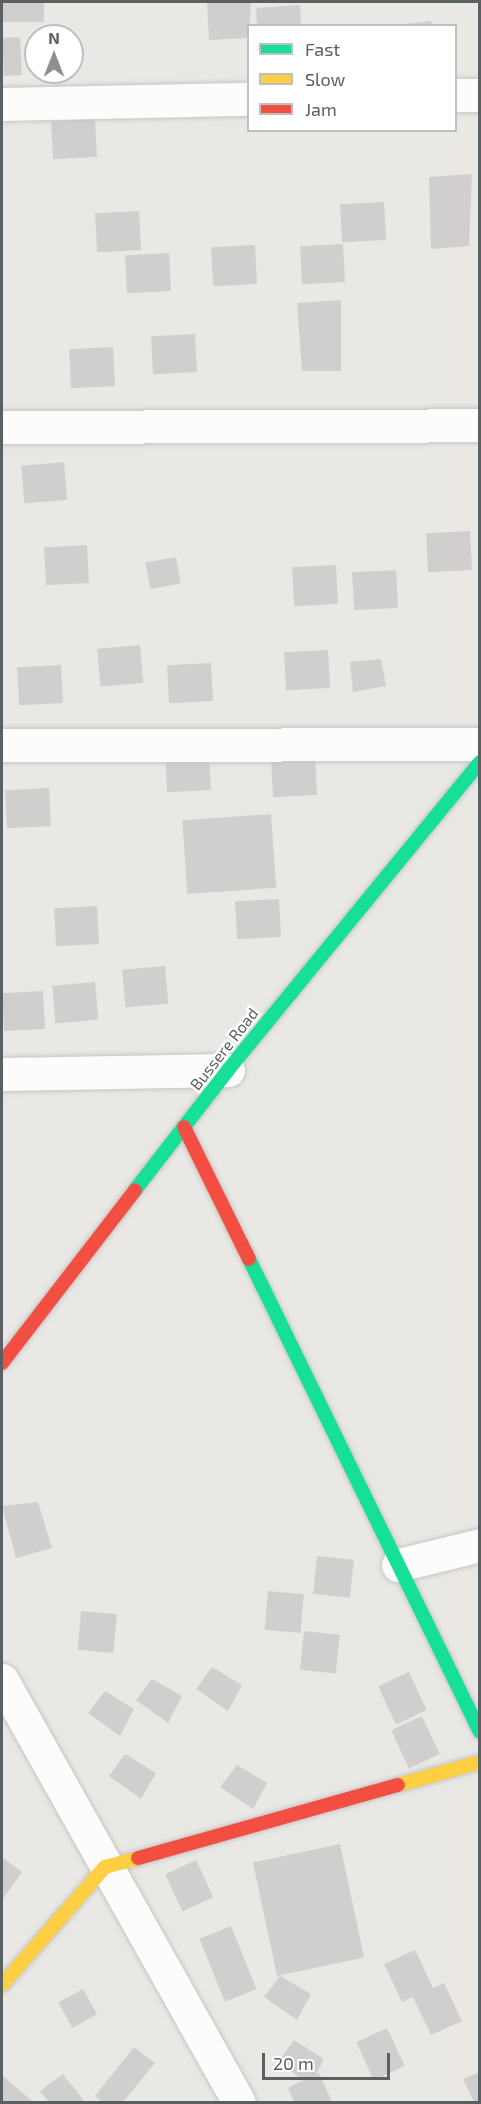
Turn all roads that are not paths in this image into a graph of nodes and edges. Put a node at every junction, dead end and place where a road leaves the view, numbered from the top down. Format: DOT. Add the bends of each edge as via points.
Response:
graph roads {
  1 [pos="480,95"];
  2 [pos="457,96"];
  3 [pos="247,99"];
  4 [pos="2,104"];
  5 [pos="480,425"];
  6 [pos="2,427"];
  7 [pos="480,744"];
  8 [pos="2,745"];
  9 [pos="480,762"];
  10 [pos="228,1070"];
  11 [pos="2,1074"];
  12 [pos="184,1127"];
  13 [pos="2,1363"];
  14 [pos="480,1545"];
  15 [pos="398,1565"];
  16 [pos="2,1680"];
  17 [pos="480,1732"];
  18 [pos="480,1762"];
  19 [pos="105,1867"];
  20 [pos="2,1985"];
  21 [pos="240,2103"];
  1 -- 2 [label="street"];
  3 -- 4 [label="street"];
  5 -- 6 [label="street"];
  7 -- 8 [label="street"];
  9 -- 10 [label="street, Bussere Road"];
  10 -- 11 [label="street"];
  10 -- 12 [label="street, Bussere Road"];
  12 -- 13 [label="street, Bussere Road"];
  12 -- 15 [label="street"];
  14 -- 15 [label="street"];
  15 -- 17 [label="street"];
  16 -- 19 [label="street"];
  18 -- 19 [label="street"];
  19 -- 20 [label="street"];
  19 -- 21 [label="street"];
}
